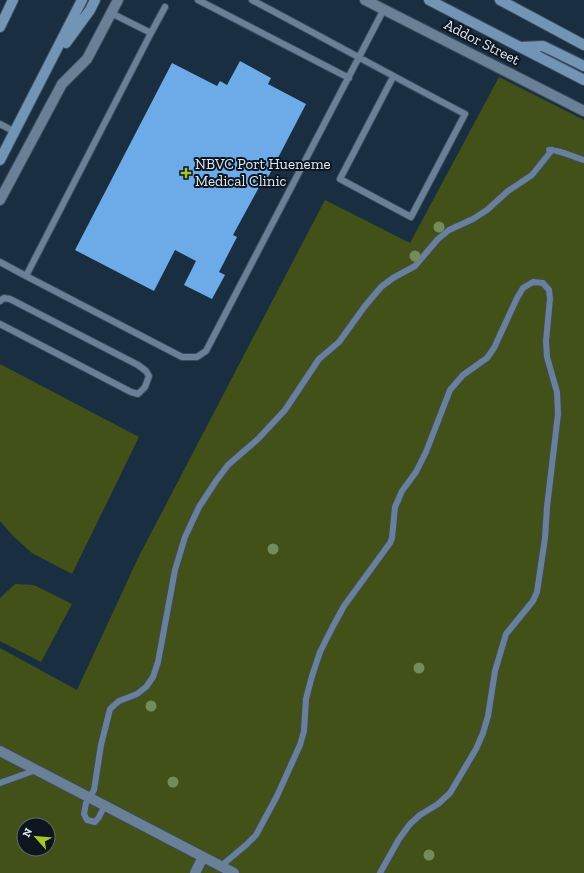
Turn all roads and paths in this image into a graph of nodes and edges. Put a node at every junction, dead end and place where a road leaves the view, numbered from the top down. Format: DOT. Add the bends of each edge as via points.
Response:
graph roads {
  1 [pos="13,0"];
  2 [pos="82,0"];
  3 [pos="95,0"];
  4 [pos="118,0"];
  5 [pos="198,0"];
  6 [pos="252,0"];
  7 [pos="365,0"];
  8 [pos="429,0"];
  9 [pos="500,0"];
  10 [pos="165,7"];
  11 [pos="384,9"];
  12 [pos="111,12"];
  13 [pos="0,27"];
  14 [pos="152,34"];
  15 [pos="584,45"];
  16 [pos="521,47"];
  17 [pos="359,56"];
  18 [pos="584,66"];
  19 [pos="47,68"];
  20 [pos="393,77"];
  21 [pos="348,78"];
  22 [pos="584,80"];
  23 [pos="584,111"];
  24 [pos="0,124"];
  25 [pos="14,132"];
  26 [pos="0,160"];
  27 [pos="584,160"];
  28 [pos="0,200"];
  29 [pos="0,262"];
  30 [pos="26,276"];
  31 [pos="0,301"];
  32 [pos="0,324"];
  33 [pos="0,751"];
  34 [pos="36,770"];
  35 [pos="0,783"];
  36 [pos="89,797"];
  37 [pos="105,805"];
  38 [pos="203,857"];
  39 [pos="221,866"];
  40 [pos="195,873"];
  41 [pos="234,873"];
  42 [pos="380,873"];
  1 -- 13 [label="main road"];
  2 -- 19 [label="main road"];
  3 -- 19 [label="main road"];
  4 -- 12 [label="street"];
  5 -- 21 [label="lane"];
  6 -- 17 [label="lane"];
  7 -- 11 [label="street, Addor Street"];
  8 -- 16 [label="main road"];
  9 -- 15 [label="main road"];
  10 -- 14 [label="lane"];
  11 -- 17 [label="lane"];
  11 -- 23 [label="street, Addor Street"];
  12 -- 14 [label="lane"];
  12 -- 28 [label="street" via="87,59 62,84"];
  14 -- 30 [label="lane"];
  16 -- 18 [label="main road" via="544,46"];
  16 -- 22 [label="main road"];
  17 -- 20 [label="lane"];
  17 -- 21 [label="lane"];
  19 -- 25 [label="main road"];
  20 -- 20 [label="lane" via="465,114 411,217 340,179"];
  21 -- 30 [label="lane" via="206,351 197,357 182,357"];
  24 -- 25 [label="lane"];
  25 -- 26 [label="main road"];
  27 -- 36 [label="lane" via="550,150 543,155 526,178 487,210 438,238 415,266 381,287 339,342 319,359 285,410 258,439 228,465 199,507 185,537 175,570 153,677 137,694 119,701 110,710 94,790"];
  29 -- 30 [label="lane"];
  31 -- 32 [label="lane" via="4,298 10,299 138,365 149,376 145,387 138,394 131,392"];
  33 -- 34 [label="street"];
  34 -- 35 [label="lane"];
  34 -- 36 [label="street"];
  36 -- 37 [label="street"];
  36 -- 37 [label="lane" via="84,814 87,820 95,822"];
  37 -- 38 [label="street"];
  38 -- 39 [label="street"];
  38 -- 40 [label="street"];
  39 -- 41 [label="street"];
  39 -- 42 [label="lane" via="256,835 277,796 304,732 306,699 320,652 344,606 390,543 395,507 426,452 450,390 494,348 524,288 533,282 543,283 549,290 547,357 557,392 558,414 546,538 536,592 533,602 506,634 495,671 488,716 476,749 450,793 410,824"];
}
